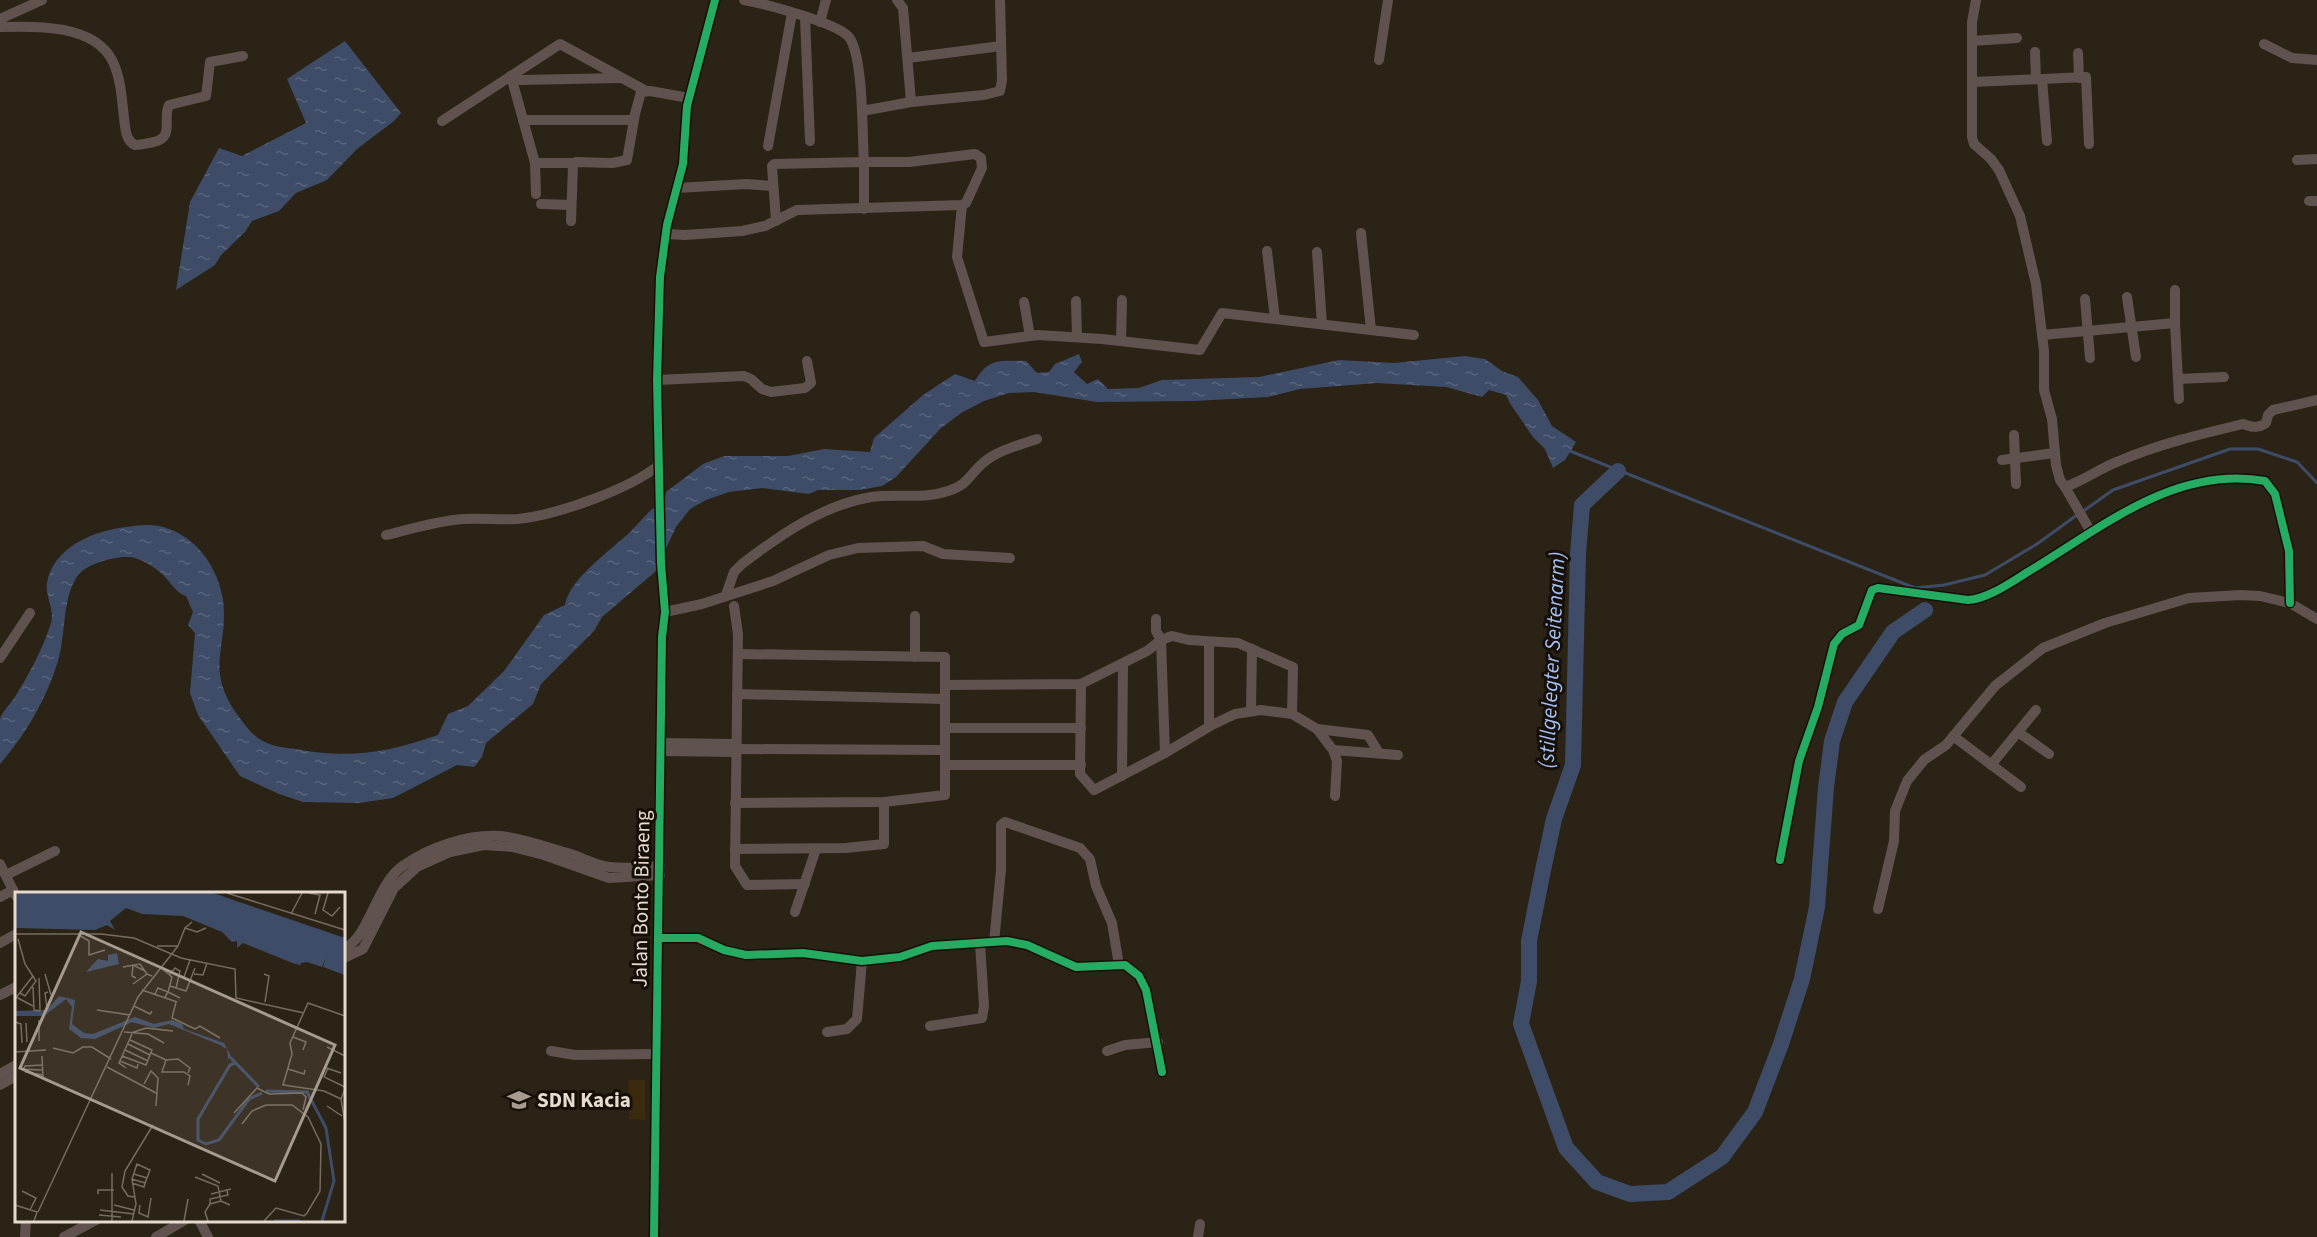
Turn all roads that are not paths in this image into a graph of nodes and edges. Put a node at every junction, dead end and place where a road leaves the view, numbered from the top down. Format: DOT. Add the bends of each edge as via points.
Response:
graph roads {
  1 [pos="42,0"];
  2 [pos="715,0"];
  3 [pos="744,0"];
  4 [pos="826,0"];
  5 [pos="897,0"];
  6 [pos="1000,0"];
  7 [pos="1388,0"];
  8 [pos="1976,0"];
  9 [pos="792,13"];
  10 [pos="805,18"];
  11 [pos="0,19"];
  12 [pos="820,22"];
  13 [pos="0,27"];
  14 [pos="2017,38"];
  15 [pos="1972,41"];
  16 [pos="2264,44"];
  17 [pos="1001,46"];
  18 [pos="2035,52"];
  19 [pos="2078,53"];
  20 [pos="243,56"];
  21 [pos="908,58"];
  22 [pos="1379,60"];
  23 [pos="2317,60"];
  24 [pos="511,76"];
  25 [pos="623,78"];
  26 [pos="2079,78"];
  27 [pos="2039,79"];
  28 [pos="1973,82"];
  29 [pos="646,91"];
  30 [pos="688,98"];
  31 [pos="911,102"];
  32 [pos="862,111"];
  33 [pos="523,120"];
  34 [pos="633,120"];
  35 [pos="442,121"];
  36 [pos="810,141"];
  37 [pos="2047,141"];
  38 [pos="2089,144"];
  39 [pos="768,147"];
  40 [pos="2317,159"];
  41 [pos="2296,160"];
  42 [pos="864,162"];
  43 [pos="535,163"];
  44 [pos="576,163"];
  45 [pos="772,186"];
  46 [pos="677,188"];
  47 [pos="572,205"];
  48 [pos="962,205"];
  49 [pos="864,209"];
  50 [pos="571,221"];
  51 [pos="776,221"];
  52 [pos="1361,233"];
  53 [pos="666,234"];
  54 [pos="1268,251"];
  55 [pos="1317,252"];
  56 [pos="2175,290"];
  57 [pos="2127,297"];
  58 [pos="2085,299"];
  59 [pos="1122,300"];
  60 [pos="1076,301"];
  61 [pos="1024,302"];
  62 [pos="1275,319"];
  63 [pos="2175,323"];
  64 [pos="1322,324"];
  65 [pos="2132,328"];
  66 [pos="1371,330"];
  67 [pos="2088,332"];
  68 [pos="1414,334"];
  69 [pos="2042,334"];
  70 [pos="1030,336"];
  71 [pos="1077,337"];
  72 [pos="1121,341"];
  73 [pos="2136,357"];
  74 [pos="2090,358"];
  75 [pos="807,361"];
  76 [pos="2224,377"];
  77 [pos="2178,379"];
  78 [pos="657,380"];
  79 [pos="2179,399"];
  80 [pos="2317,400"];
  81 [pos="2014,435"];
  82 [pos="1037,439"];
  83 [pos="2054,453"];
  84 [pos="2015,459"];
  85 [pos="2002,460"];
  86 [pos="659,465"];
  87 [pos="2016,484"];
  88 [pos="2067,490"];
  89 [pos="2089,527"];
  90 [pos="386,535"];
  91 [pos="1010,558"];
  92 [pos="726,595"];
  93 [pos="2290,603"];
  94 [pos="734,606"];
  95 [pos="665,612"];
  96 [pos="30,613"];
  97 [pos="915,616"];
  98 [pos="1156,619"];
  99 [pos="2317,619"];
  100 [pos="1161,640"];
  101 [pos="1209,642"];
  102 [pos="1252,649"];
  103 [pos="738,654"];
  104 [pos="0,657"];
  105 [pos="915,657"];
  106 [pos="1123,664"];
  107 [pos="1082,684"];
  108 [pos="945,685"];
  109 [pos="737,694"];
  110 [pos="945,699"];
  111 [pos="2036,710"];
  112 [pos="1251,711"];
  113 [pos="1292,714"];
  114 [pos="1209,727"];
  115 [pos="945,728"];
  116 [pos="1081,728"];
  117 [pos="1317,729"];
  118 [pos="2018,732"];
  119 [pos="1953,736"];
  120 [pos="661,747"];
  121 [pos="736,748"];
  122 [pos="945,750"];
  123 [pos="1333,750"];
  124 [pos="1165,753"];
  125 [pos="1379,753"];
  126 [pos="1398,754"];
  127 [pos="2049,754"];
  128 [pos="945,765"];
  129 [pos="1081,765"];
  130 [pos="1991,765"];
  131 [pos="1122,776"];
  132 [pos="2021,788"];
  133 [pos="1335,796"];
  134 [pos="884,802"];
  135 [pos="735,803"];
  136 [pos="735,849"];
  137 [pos="816,849"];
  138 [pos="55,851"];
  139 [pos="1780,860"];
  140 [pos="0,864"];
  141 [pos="660,870"];
  142 [pos="6,875"];
  143 [pos="805,884"];
  144 [pos="15,893"];
  145 [pos="0,897"];
  146 [pos="1878,909"];
  147 [pos="795,912"];
  148 [pos="15,935"];
  149 [pos="660,938"];
  150 [pos="994,942"];
  151 [pos="0,943"];
  152 [pos="980,943"];
  153 [pos="345,947"];
  154 [pos="345,958"];
  155 [pos="862,962"];
  156 [pos="1119,965"];
  157 [pos="14,988"];
  158 [pos="0,995"];
  159 [pos="930,1026"];
  160 [pos="828,1032"];
  161 [pos="1158,1042"];
  162 [pos="551,1051"];
  163 [pos="1107,1051"];
  164 [pos="657,1054"];
  165 [pos="15,1066"];
  166 [pos="1162,1072"];
  167 [pos="0,1074"];
  168 [pos="15,1077"];
  169 [pos="0,1085"];
  170 [pos="26,1222"];
  171 [pos="94,1222"];
  172 [pos="183,1222"];
  173 [pos="200,1222"];
  174 [pos="1200,1224"];
  175 [pos="163,1235"];
  176 [pos="25,1237"];
  177 [pos="64,1237"];
  178 [pos="208,1237"];
  179 [pos="654,1237"];
  180 [pos="1198,1237"];
  1 -- 11 [label="street"];
  2 -- 30 [label="street, Jalan Bonto Biraeng"];
  3 -- 9 [label="street"];
  4 -- 12 [label="street"];
  5 -- 21 [label="street" via="903,8"];
  6 -- 17 [label="street"];
  7 -- 22 [label="street"];
  8 -- 15 [label="street"];
  9 -- 10 [label="street"];
  9 -- 39 [label="street"];
  10 -- 12 [label="street"];
  10 -- 36 [label="street"];
  12 -- 32 [label="street" via="852,42"];
  13 -- 20 [label="street" via="61,30 80,35 109,55 120,84 126,131 135,145 165,137 169,105 206,96 210,62"];
  14 -- 15 [label="street"];
  15 -- 28 [label="street"];
  16 -- 23 [label="street" via="2292,58"];
  17 -- 21 [label="street"];
  17 -- 31 [label="street" via="1002,80 997,93"];
  18 -- 27 [label="street"];
  19 -- 26 [label="street"];
  21 -- 31 [label="street"];
  24 -- 25 [label="street" via="520,80"];
  24 -- 25 [label="street" via="560,44"];
  24 -- 33 [label="street"];
  24 -- 35 [label="street"];
  25 -- 29 [label="street"];
  26 -- 27 [label="street"];
  26 -- 38 [label="street" via="2086,77"];
  27 -- 28 [label="street"];
  27 -- 37 [label="street"];
  28 -- 69 [label="street" via="1972,141 1999,170 2020,216 2036,284"];
  29 -- 30 [label="street"];
  29 -- 34 [label="street" via="640,93"];
  30 -- 46 [label="street, Jalan Bonto Biraeng" via="683,164"];
  31 -- 32 [label="street"];
  32 -- 42 [label="street"];
  33 -- 34 [label="street"];
  33 -- 43 [label="street"];
  34 -- 44 [label="street" via="627,161"];
  40 -- 41 [label="street"];
  42 -- 45 [label="street" via="774,164"];
  42 -- 48 [label="street" via="978,155 982,168"];
  42 -- 49 [label="street"];
  43 -- 44 [label="street"];
  43 -- 47 [label="street" via="538,199"];
  44 -- 47 [label="street"];
  45 -- 46 [label="street"];
  45 -- 51 [label="street"];
  46 -- 53 [label="street, Jalan Bonto Biraeng"];
  47 -- 50 [label="street"];
  48 -- 49 [label="street"];
  48 -- 70 [label="street" via="957,256 984,342"];
  49 -- 51 [label="street" via="797,210"];
  51 -- 53 [label="street" via="742,231"];
  52 -- 66 [label="street"];
  53 -- 78 [label="street, Jalan Bonto Biraeng" via="657,318"];
  54 -- 62 [label="street"];
  55 -- 64 [label="street"];
  56 -- 63 [label="street"];
  57 -- 65 [label="street"];
  58 -- 67 [label="street"];
  59 -- 72 [label="street"];
  60 -- 71 [label="street"];
  61 -- 70 [label="street"];
  62 -- 64 [label="street"];
  62 -- 72 [label="street" via="1222,313 1200,350"];
  63 -- 65 [label="street"];
  63 -- 77 [label="street"];
  64 -- 66 [label="street"];
  65 -- 67 [label="street"];
  65 -- 73 [label="street"];
  66 -- 68 [label="street"];
  67 -- 69 [label="street"];
  67 -- 74 [label="street"];
  69 -- 83 [label="street" via="2044,390 2052,419"];
  70 -- 71 [label="street"];
  71 -- 72 [label="street"];
  75 -- 78 [label="street" via="811,383 801,389 767,391 744,376"];
  76 -- 77 [label="street"];
  77 -- 79 [label="street"];
  78 -- 86 [label="street, Jalan Bonto Biraeng"];
  80 -- 88 [label="street" via="2273,410 2262,426 2243,424 2127,457"];
  81 -- 84 [label="street"];
  82 -- 92 [label="street" via="992,457 967,482 948,491 921,497 849,501 824,511 742,564 730,579"];
  83 -- 84 [label="street"];
  83 -- 88 [label="street" via="2060,480"];
  84 -- 85 [label="street"];
  84 -- 87 [label="street"];
  86 -- 90 [label="street" via="630,483 551,513 514,519 445,521"];
  86 -- 95 [label="street, Jalan Bonto Biraeng"];
  88 -- 89 [label="street"];
  89 -- 93 [label="street" via="2172,490 2201,482 2232,477 2265,481 2274,494 2289,551"];
  89 -- 139 [label="street" via="2017,579 1973,599 1872,590 1859,625 1842,634 1834,644 1799,761"];
  91 -- 92 [label="street" via="943,554 923,546 858,548"];
  92 -- 95 [label="street"];
  93 -- 99 [label="street"];
  93 -- 119 [label="street" via="2249,594 2189,598 2061,639 1995,686"];
  94 -- 103 [label="street"];
  95 -- 120 [label="street, Jalan Bonto Biraeng"];
  96 -- 104 [label="street"];
  97 -- 105 [label="street"];
  98 -- 100 [label="street"];
  100 -- 101 [label="street" via="1172,636"];
  100 -- 106 [label="street"];
  100 -- 124 [label="street"];
  101 -- 102 [label="street" via="1238,643"];
  101 -- 114 [label="street"];
  102 -- 112 [label="street"];
  102 -- 113 [label="street" via="1293,667"];
  103 -- 105 [label="street"];
  103 -- 109 [label="street"];
  105 -- 108 [label="street" via="945,657"];
  106 -- 107 [label="street"];
  106 -- 131 [label="street"];
  107 -- 108 [label="street"];
  107 -- 116 [label="street"];
  108 -- 110 [label="street"];
  109 -- 110 [label="street"];
  109 -- 121 [label="street"];
  110 -- 115 [label="street"];
  111 -- 118 [label="street"];
  112 -- 113 [label="street"];
  112 -- 114 [label="street"];
  113 -- 117 [label="street"];
  114 -- 124 [label="street"];
  115 -- 116 [label="street"];
  115 -- 122 [label="street"];
  116 -- 129 [label="street"];
  117 -- 123 [label="street"];
  117 -- 125 [label="street" via="1368,735"];
  118 -- 127 [label="street"];
  118 -- 130 [label="street"];
  119 -- 130 [label="street"];
  119 -- 146 [label="street" via="1915,769 1901,792"];
  120 -- 121 [label="street"];
  120 -- 141 [label="street, Jalan Bonto Biraeng"];
  121 -- 122 [label="street"];
  121 -- 135 [label="street"];
  122 -- 128 [label="street"];
  123 -- 125 [label="street"];
  123 -- 133 [label="street" via="1337,761"];
  124 -- 131 [label="street"];
  125 -- 126 [label="street"];
  128 -- 129 [label="street"];
  128 -- 134 [label="street" via="945,795"];
  129 -- 131 [label="street" via="1080,774 1095,790"];
  130 -- 132 [label="street"];
  134 -- 135 [label="street"];
  134 -- 137 [label="street" via="884,844"];
  135 -- 136 [label="street"];
  136 -- 137 [label="street"];
  136 -- 143 [label="street" via="735,866 747,885"];
  137 -- 143 [label="street"];
  138 -- 142 [label="street"];
  140 -- 142 [label="street"];
  141 -- 149 [label="street, Jalan Bonto Biraeng"];
  141 -- 153 [label="street" via="608,867 500,836 475,837 420,855 402,866 388,881 358,938"];
  141 -- 154 [label="street" via="609,878 512,847 484,845 450,852 417,867 394,888 363,949"];
  142 -- 144 [label="street"];
  143 -- 147 [label="street"];
  144 -- 145 [label="street"];
  148 -- 151 [label="street"];
  149 -- 155 [label="street" via="698,938 746,955 803,953"];
  149 -- 164 [label="street, Jalan Bonto Biraeng"];
  150 -- 152 [label="street"];
  150 -- 156 [label="street" via="1027,945 1077,967"];
  150 -- 156 [label="street" via="1001,825 1005,822 1080,848 1087,854 1112,923"];
  152 -- 155 [label="street" via="932,946 900,957"];
  152 -- 159 [label="street" via="982,1018"];
  155 -- 160 [label="street" via="856,1019 847,1029"];
  156 -- 161 [label="street" via="1131,968 1143,983"];
  157 -- 158 [label="street"];
  161 -- 163 [label="street"];
  161 -- 166 [label="street"];
  162 -- 164 [label="street" via="575,1055"];
  164 -- 179 [label="street, Jalan Bonto Biraeng"];
  165 -- 167 [label="street"];
  168 -- 169 [label="street"];
  170 -- 176 [label="street"];
  171 -- 177 [label="street"];
  172 -- 175 [label="street"];
  173 -- 178 [label="street"];
  174 -- 180 [label="street"];
}
